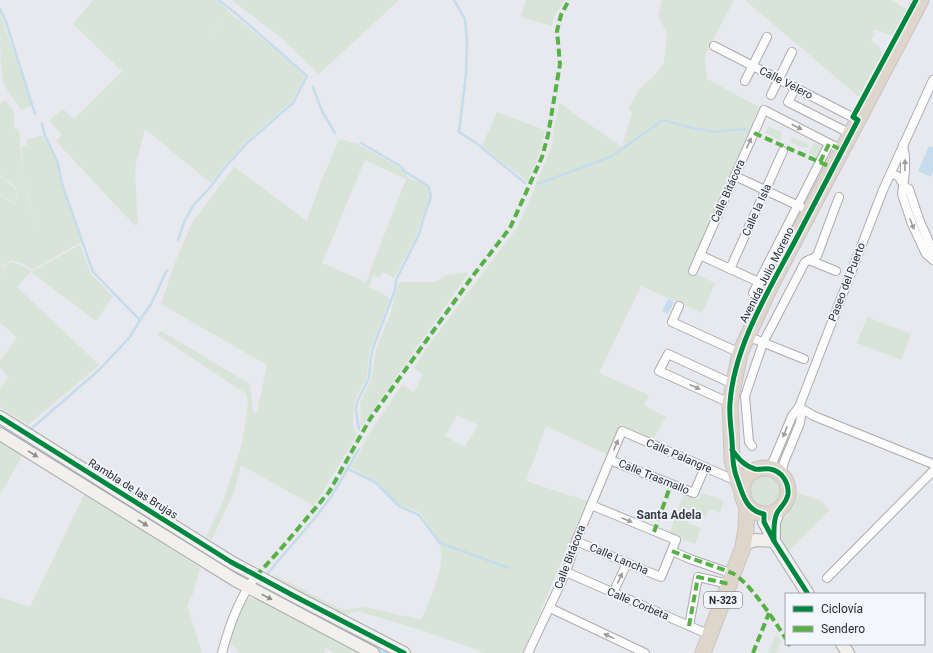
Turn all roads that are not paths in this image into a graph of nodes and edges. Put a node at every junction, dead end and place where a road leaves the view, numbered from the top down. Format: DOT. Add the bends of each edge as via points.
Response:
graph roads {
  1 [pos="921,0"];
  2 [pos="767,37"];
  3 [pos="714,46"];
  4 [pos="792,52"];
  5 [pos="753,66"];
  6 [pos="779,79"];
  7 [pos="933,80"];
  8 [pos="745,81"];
  9 [pos="796,88"];
  10 [pos="770,95"];
  11 [pos="858,120"];
  12 [pos="851,134"];
  13 [pos="903,144"];
  14 [pos="836,147"];
  15 [pos="783,151"];
  16 [pos="891,173"];
  17 [pos="735,176"];
  18 [pos="904,186"];
  19 [pos="766,190"];
  20 [pos="839,196"];
  21 [pos="804,208"];
  22 [pos="700,255"];
  23 [pos="933,256"];
  24 [pos="809,260"];
  25 [pos="933,260"];
  26 [pos="730,269"];
  27 [pos="693,271"];
  28 [pos="836,271"];
  29 [pos="764,284"];
  30 [pos="753,293"];
  31 [pos="679,306"];
  32 [pos="747,336"];
  33 [pos="763,343"];
  34 [pos="740,353"];
  35 [pos="804,359"];
  36 [pos="733,384"];
  37 [pos="805,391"];
  38 [pos="730,403"];
  39 [pos="799,408"];
  40 [pos="814,416"];
  41 [pos="0,417"];
  42 [pos="800,423"];
  43 [pos="622,431"];
  44 [pos="0,434"];
  45 [pos="752,446"];
  46 [pos="732,450"];
  47 [pos="610,460"];
  48 [pos="933,464"];
  49 [pos="705,467"];
  50 [pos="769,471"];
  51 [pos="933,471"];
  52 [pos="737,479"];
  53 [pos="745,499"];
  54 [pos="591,505"];
  55 [pos="779,509"];
  56 [pos="763,514"];
  57 [pos="576,541"];
  58 [pos="774,541"];
  59 [pos="745,545"];
  60 [pos="672,551"];
  61 [pos="627,564"];
  62 [pos="566,572"];
  63 [pos="827,578"];
  64 [pos="731,579"];
  65 [pos="252,582"];
  66 [pos="614,593"];
  67 [pos="807,593"];
  68 [pos="550,608"];
  69 [pos="689,626"];
  70 [pos="710,635"];
  71 [pos="629,650"];
  72 [pos="222,653"];
  73 [pos="373,653"];
  74 [pos="404,653"];
  75 [pos="530,653"];
  76 [pos="645,653"];
  77 [pos="702,653"];
  1 -- 11 [label="highway, Avenida Julio Moreno"];
  2 -- 5 [label="street"];
  3 -- 5 [label="street, Calle Velero"];
  4 -- 6 [label="street"];
  5 -- 6 [label="street, Calle Velero"];
  5 -- 8 [label="street"];
  6 -- 9 [label="street, Calle Velero"];
  6 -- 10 [label="street"];
  7 -- 13 [label="street, Paseo del Puerto"];
  9 -- 11 [label="street, Calle Velero"];
  9 -- 12 [label="street" via="788,102"];
  11 -- 12 [label="highway, Avenida Julio Moreno"];
  12 -- 14 [label="highway, Avenida Julio Moreno"];
  13 -- 16 [label="street, Paseo del Puerto"];
  18 -- 13 [label="street, one-way"];
  17 -- 14 [label="street, Calle Bitácora, one-way" via="764,110"];
  14 -- 21 [label="highway, Avenida Julio Moreno"];
  15 -- 19 [label="street, Calle la Isla"];
  16 -- 18 [label="street" via="899,177"];
  16 -- 37 [label="street, Paseo del Puerto"];
  17 -- 19 [label="street"];
  17 -- 22 [label="street, Calle Bitácora"];
  18 -- 23 [label="street" via="909,189"];
  18 -- 25 [label="street, one-way" via="902,194 912,224 926,254"];
  19 -- 21 [label="street"];
  19 -- 26 [label="street, Calle la Isla"];
  20 -- 24 [label="street" via="817,256"];
  21 -- 29 [label="highway, Avenida Julio Moreno"];
  22 -- 26 [label="street"];
  22 -- 27 [label="street, Calle Bitácora"];
  24 -- 28 [label="street"];
  24 -- 33 [label="street" via="805,262"];
  26 -- 29 [label="street"];
  29 -- 30 [label="street"];
  29 -- 32 [label="highway, Avenida Julio Moreno"];
  31 -- 34 [label="street" via="672,322"];
  32 -- 33 [label="street"];
  32 -- 34 [label="highway, Avenida Julio Moreno"];
  33 -- 35 [label="street"];
  33 -- 45 [label="street" via="745,396 749,442"];
  34 -- 36 [label="highway, Avenida Julio Moreno"];
  36 -- 38 [label="highway, Avenida Julio Moreno"];
  36 -- 38 [label="street, one-way" via="668,354 659,371"];
  37 -- 39 [label="street, Paseo del Puerto"];
  37 -- 40 [label="street" via="807,404"];
  38 -- 46 [label="highway, Avenida Julio Moreno"];
  39 -- 40 [label="street"];
  39 -- 42 [label="street, Paseo del Puerto"];
  39 -- 50 [label="street, Paseo del Puerto, one-way" via="792,416"];
  40 -- 42 [label="street"];
  40 -- 48 [label="street"];
  41 -- 65 [label="street, Rambla de las Brujas" via="225,558"];
  42 -- 50 [label="street, Paseo del Puerto" via="784,462"];
  47 -- 43 [label="street, Calle Bitácora, one-way"];
  43 -- 49 [label="street, Calle Palangre"];
  44 -- 65 [label="street, Rambla de las Brujas, one-way" via="212,567"];
  46 -- 50 [label="highway" via="741,462"];
  46 -- 52 [label="highway, Avenida Julio Moreno"];
  47 -- 49 [label="street, Calle Trasmallo" via="694,493"];
  47 -- 54 [label="street, Calle Bitácora"];
  49 -- 52 [label="street, Calle Palangre"];
  50 -- 53 [label="highway" via="747,478 743,485"];
  50 -- 55 [label="highway" via="786,481 788,488 786,502"];
  51 -- 63 [label="street"];
  52 -- 53 [label="highway, Avenida Julio Moreno"];
  53 -- 56 [label="highway" via="755,511"];
  53 -- 59 [label="highway, N-323"];
  54 -- 57 [label="street, Calle Bitácora"];
  54 -- 60 [label="street, one-way" via="676,540"];
  55 -- 56 [label="highway"];
  55 -- 58 [label="street" via="774,523"];
  56 -- 58 [label="street" via="764,522"];
  56 -- 59 [label="highway, N-323"];
  57 -- 61 [label="street, Calle Lancha"];
  57 -- 62 [label="street, Calle Bitácora"];
  58 -- 59 [label="street" via="756,540"];
  58 -- 67 [label="street"];
  59 -- 64 [label="highway, N-323"];
  60 -- 61 [label="street, Calle Lancha" via="661,577"];
  60 -- 64 [label="street"];
  66 -- 61 [label="street, one-way"];
  62 -- 66 [label="street, Calle Corbeta"];
  62 -- 68 [label="street, Calle Bitácora"];
  64 -- 69 [label="street" via="698,577"];
  64 -- 70 [label="highway, N-323"];
  65 -- 72 [label="street" via="232,620"];
  65 -- 73 [label="street, Rambla de las Brujas, one-way"];
  65 -- 74 [label="street, Rambla de las Brujas"];
  66 -- 69 [label="street, Calle Corbeta"];
  71 -- 68 [label="street, one-way"];
  68 -- 75 [label="street, Calle Bitácora"];
  69 -- 70 [label="street, Calle Corbeta"];
  70 -- 77 [label="highway, N-323"];
  71 -- 76 [label="street"];
}
